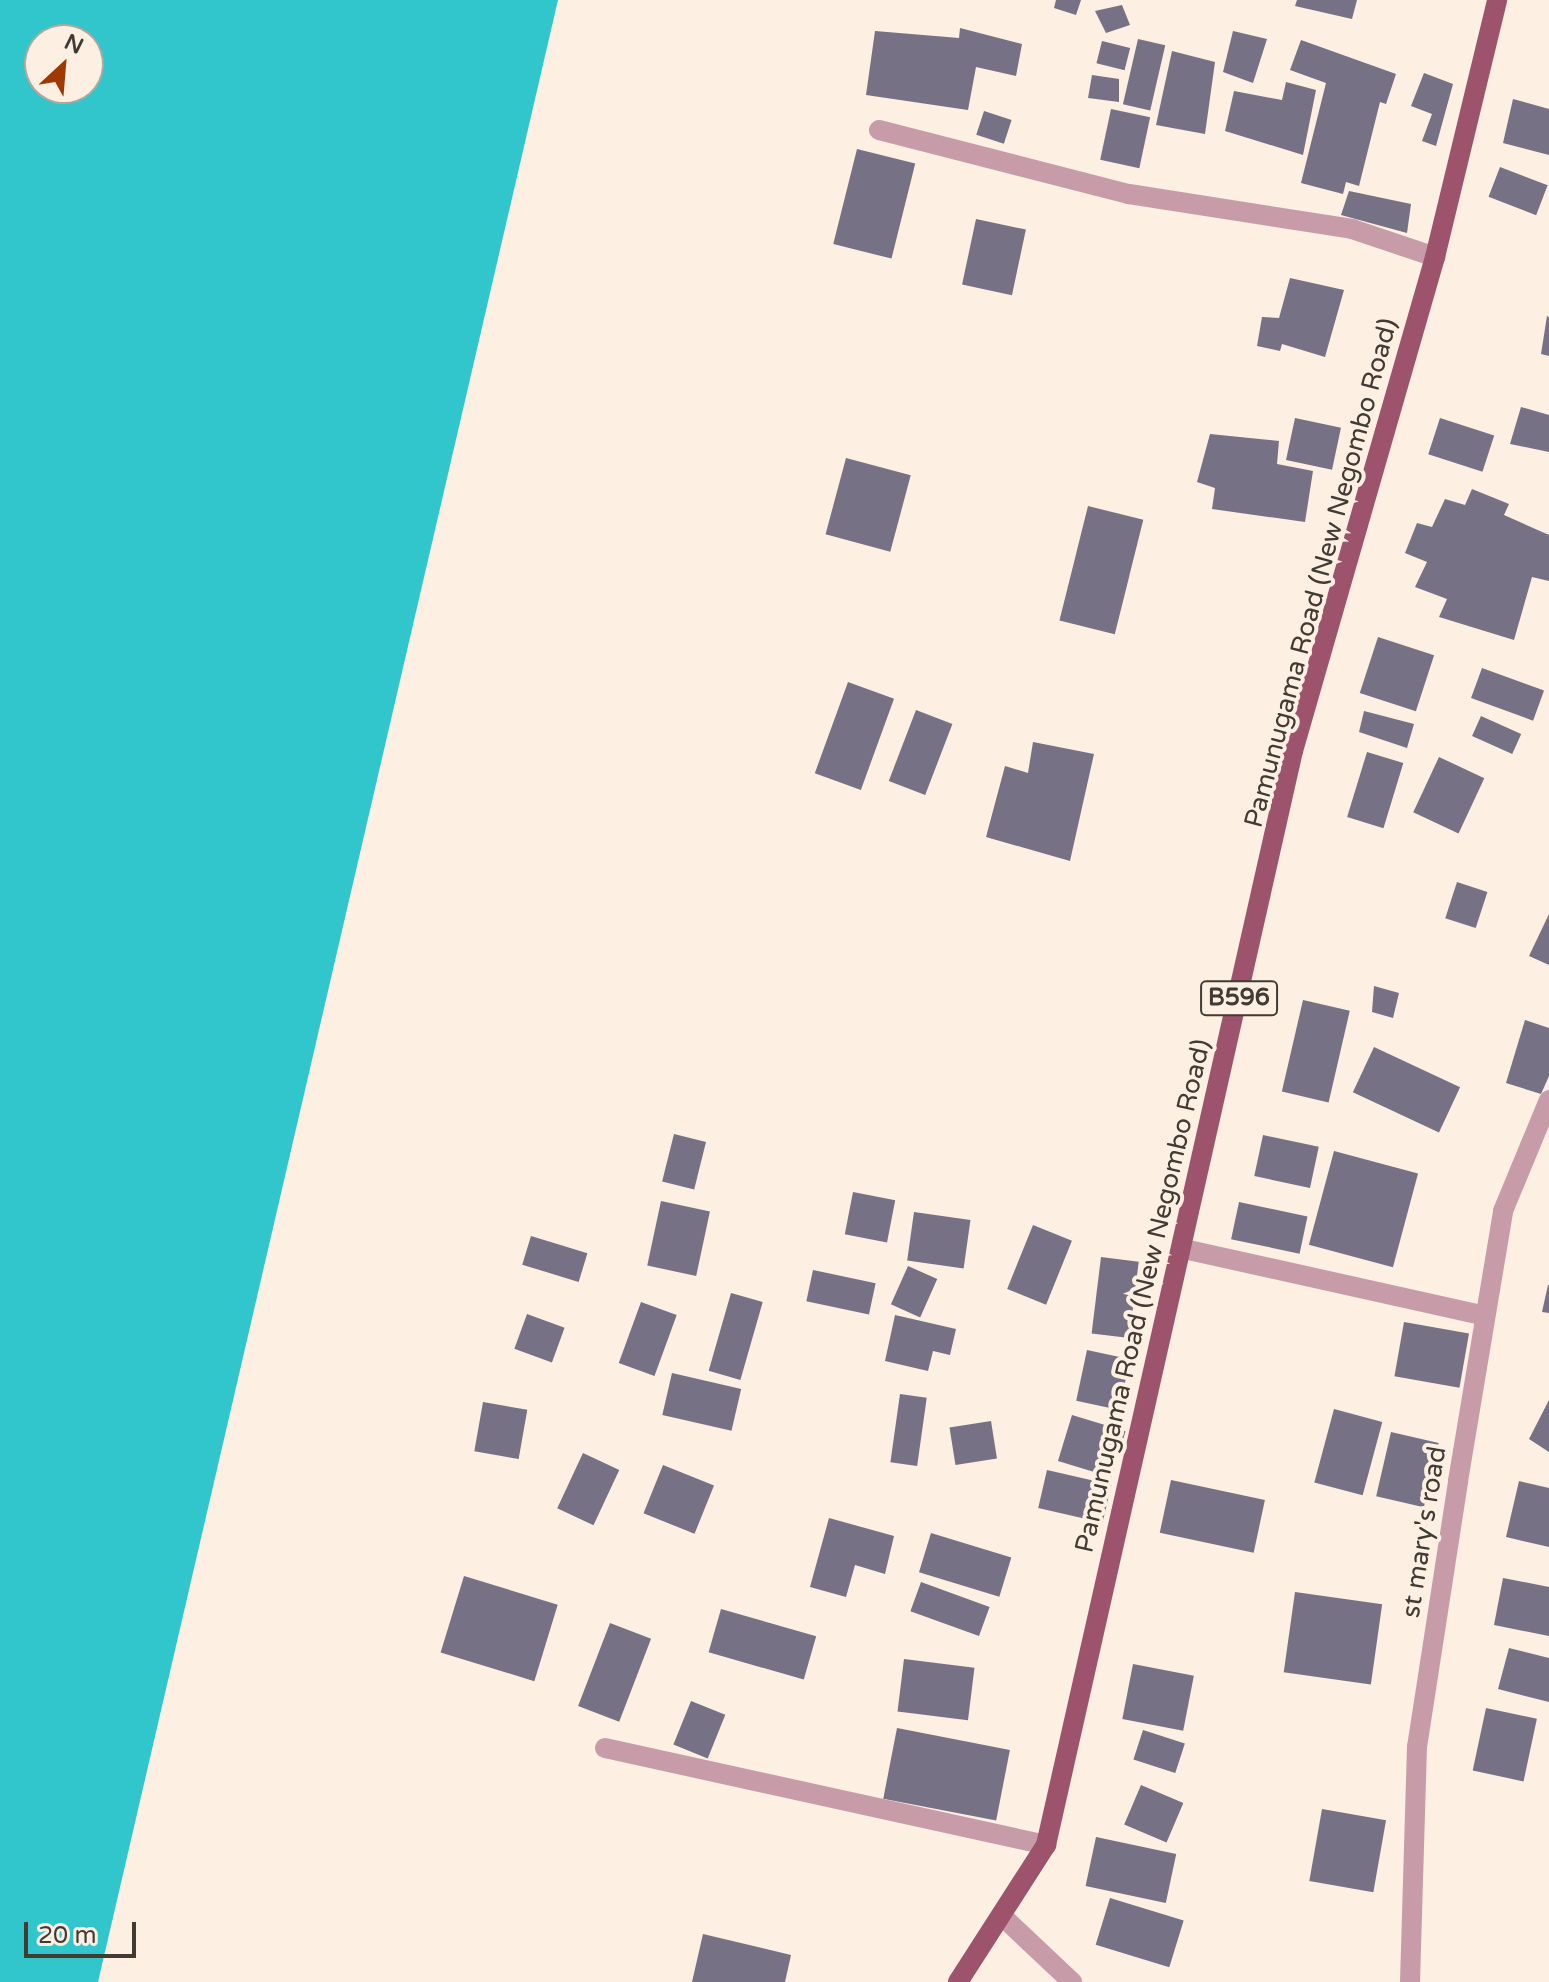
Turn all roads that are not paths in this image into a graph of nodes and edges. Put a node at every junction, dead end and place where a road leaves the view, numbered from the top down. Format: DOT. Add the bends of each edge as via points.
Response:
graph roads {
  1 [pos="1497,0"];
  2 [pos="879,130"];
  3 [pos="1435,257"];
  4 [pos="1549,1100"];
  5 [pos="1184,1249"];
  6 [pos="1485,1316"];
  7 [pos="605,1748"];
  8 [pos="1046,1845"];
  9 [pos="1001,1915"];
  10 [pos="958,1982"];
  11 [pos="1072,1982"];
  12 [pos="1410,1982"];
  1 -- 3 [label="main road, Pamunugama Road (New Negombo Road) / B596"];
  2 -- 3 [label="street" via="1129,194 1352,229"];
  3 -- 5 [label="main road, Pamunugama Road (New Negombo Road) / B596" via="1293,751"];
  4 -- 6 [label="street, st mary's road" via="1503,1211"];
  5 -- 6 [label="street"];
  5 -- 8 [label="main road, Pamunugama Road (New Negombo Road) / B596" via="1111,1543"];
  6 -- 12 [label="street, st mary's road" via="1417,1747"];
  7 -- 8 [label="street"];
  8 -- 9 [label="main road, Pamunugama Road (New Negombo Road) / B596"];
  9 -- 10 [label="main road, Pamunugama Road (New Negombo Road) / B596"];
  9 -- 11 [label="street"];
}
